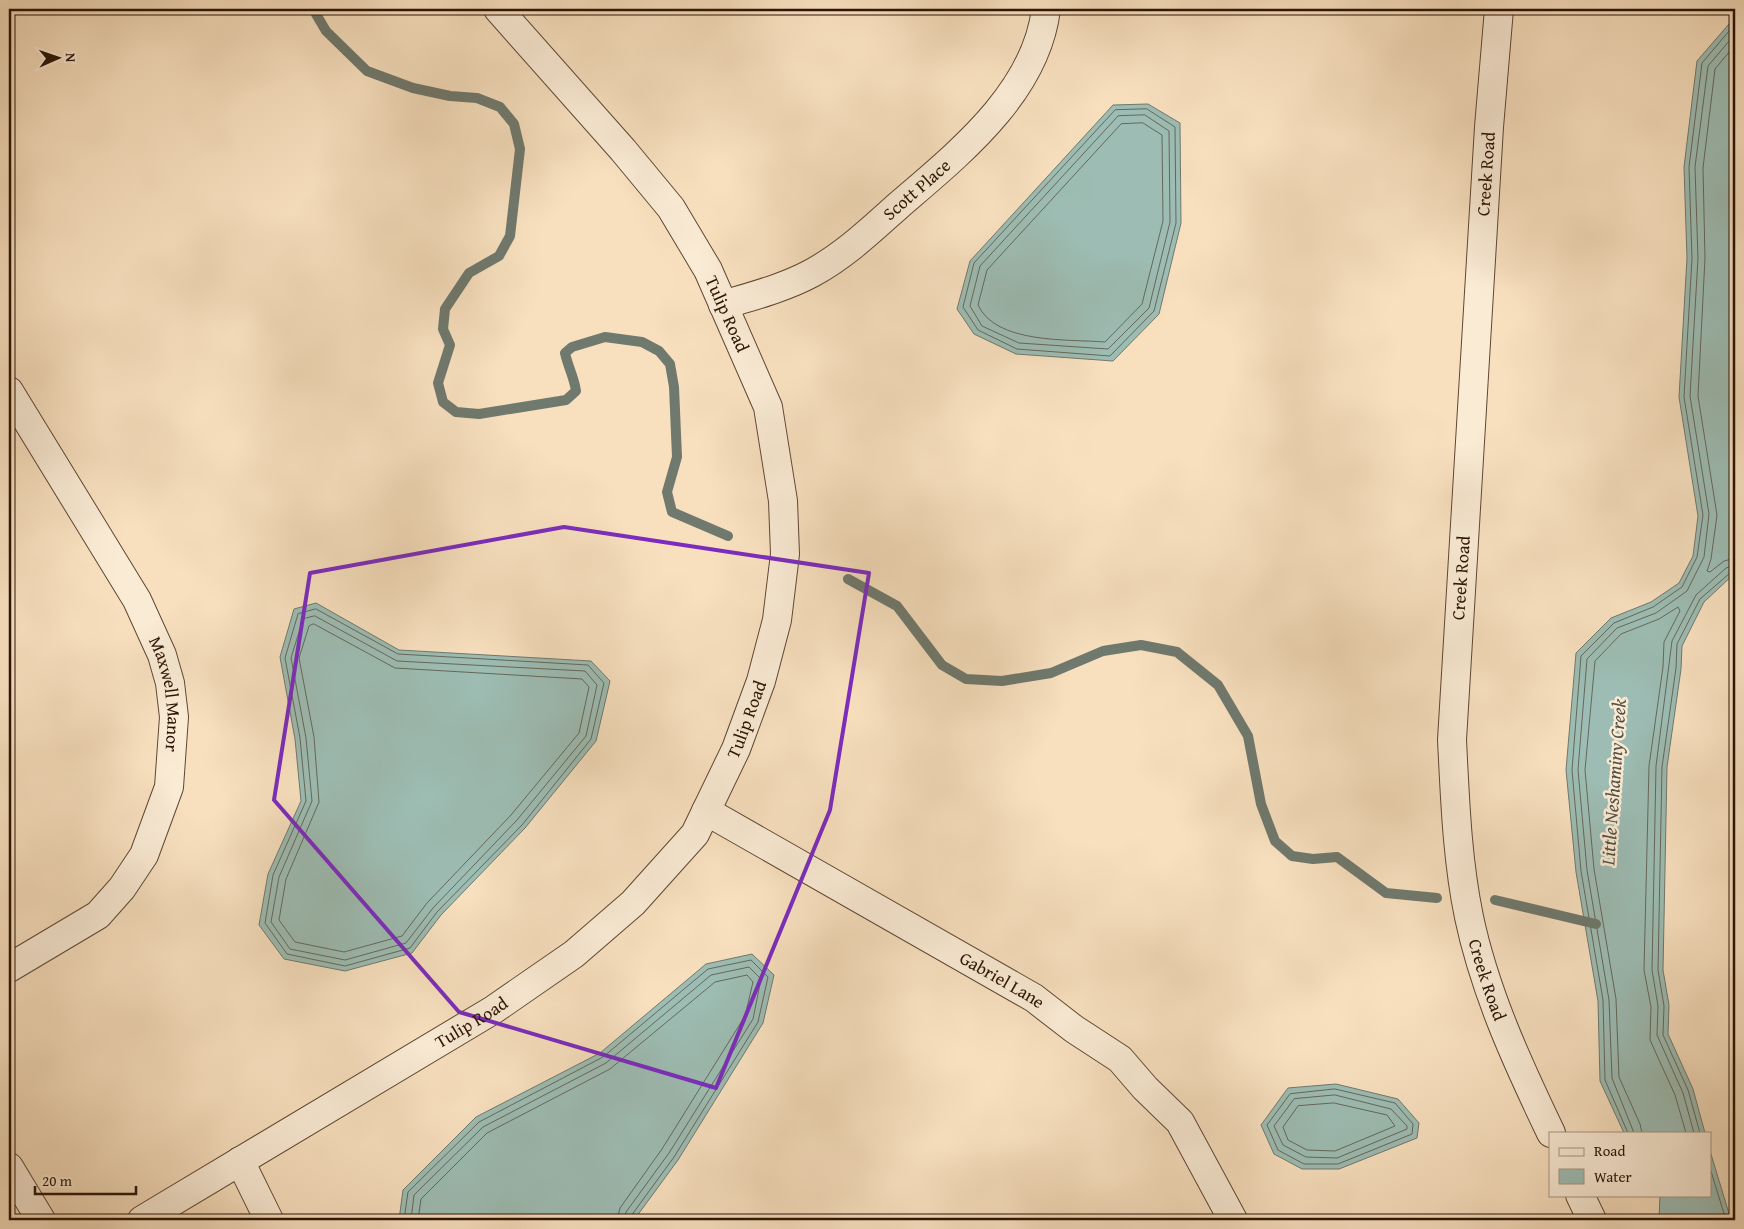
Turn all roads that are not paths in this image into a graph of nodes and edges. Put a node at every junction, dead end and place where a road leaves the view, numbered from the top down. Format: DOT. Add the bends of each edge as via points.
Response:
graph roads {
  1 [pos="1046,9"];
  2 [pos="1499,9"];
  3 [pos="503,10"];
  4 [pos="723,305"];
  5 [pos="9,391"];
  6 [pos="706,811"];
  7 [pos="9,968"];
  8 [pos="1551,1132"];
  9 [pos="240,1161"];
  10 [pos="9,1167"];
  11 [pos="1580,1196"];
  12 [pos="41,1220"];
  13 [pos="142,1220"];
  14 [pos="270,1220"];
  15 [pos="1233,1220"];
  16 [pos="1592,1220"];
  1 -- 4 [label="street, Scott Place" via="1035,50 1020,78 969,145 841,256 784,286"];
  2 -- 8 [label="street, Creek Road" via="1452,740 1457,827 1470,918 1488,989"];
  3 -- 4 [label="street, Tulip Road" via="671,208 708,270"];
  4 -- 6 [label="street, Tulip Road" via="768,407 783,501 785,554 778,620 761,680 736,749"];
  5 -- 7 [label="street, Maxwell Manor" via="138,600 162,655 170,683 174,718 169,787 159,820 139,863 98,915"];
  6 -- 9 [label="street, Tulip Road" via="695,834 667,868 633,903 574,954 493,1010"];
  6 -- 15 [label="street, Gabriel Lane" via="1034,998 1120,1060 1180,1122"];
  9 -- 13 [label="street, Tulip Road"];
  9 -- 14 [label="street"];
  10 -- 12 [label="street"];
  11 -- 16 [label="street"];
}
